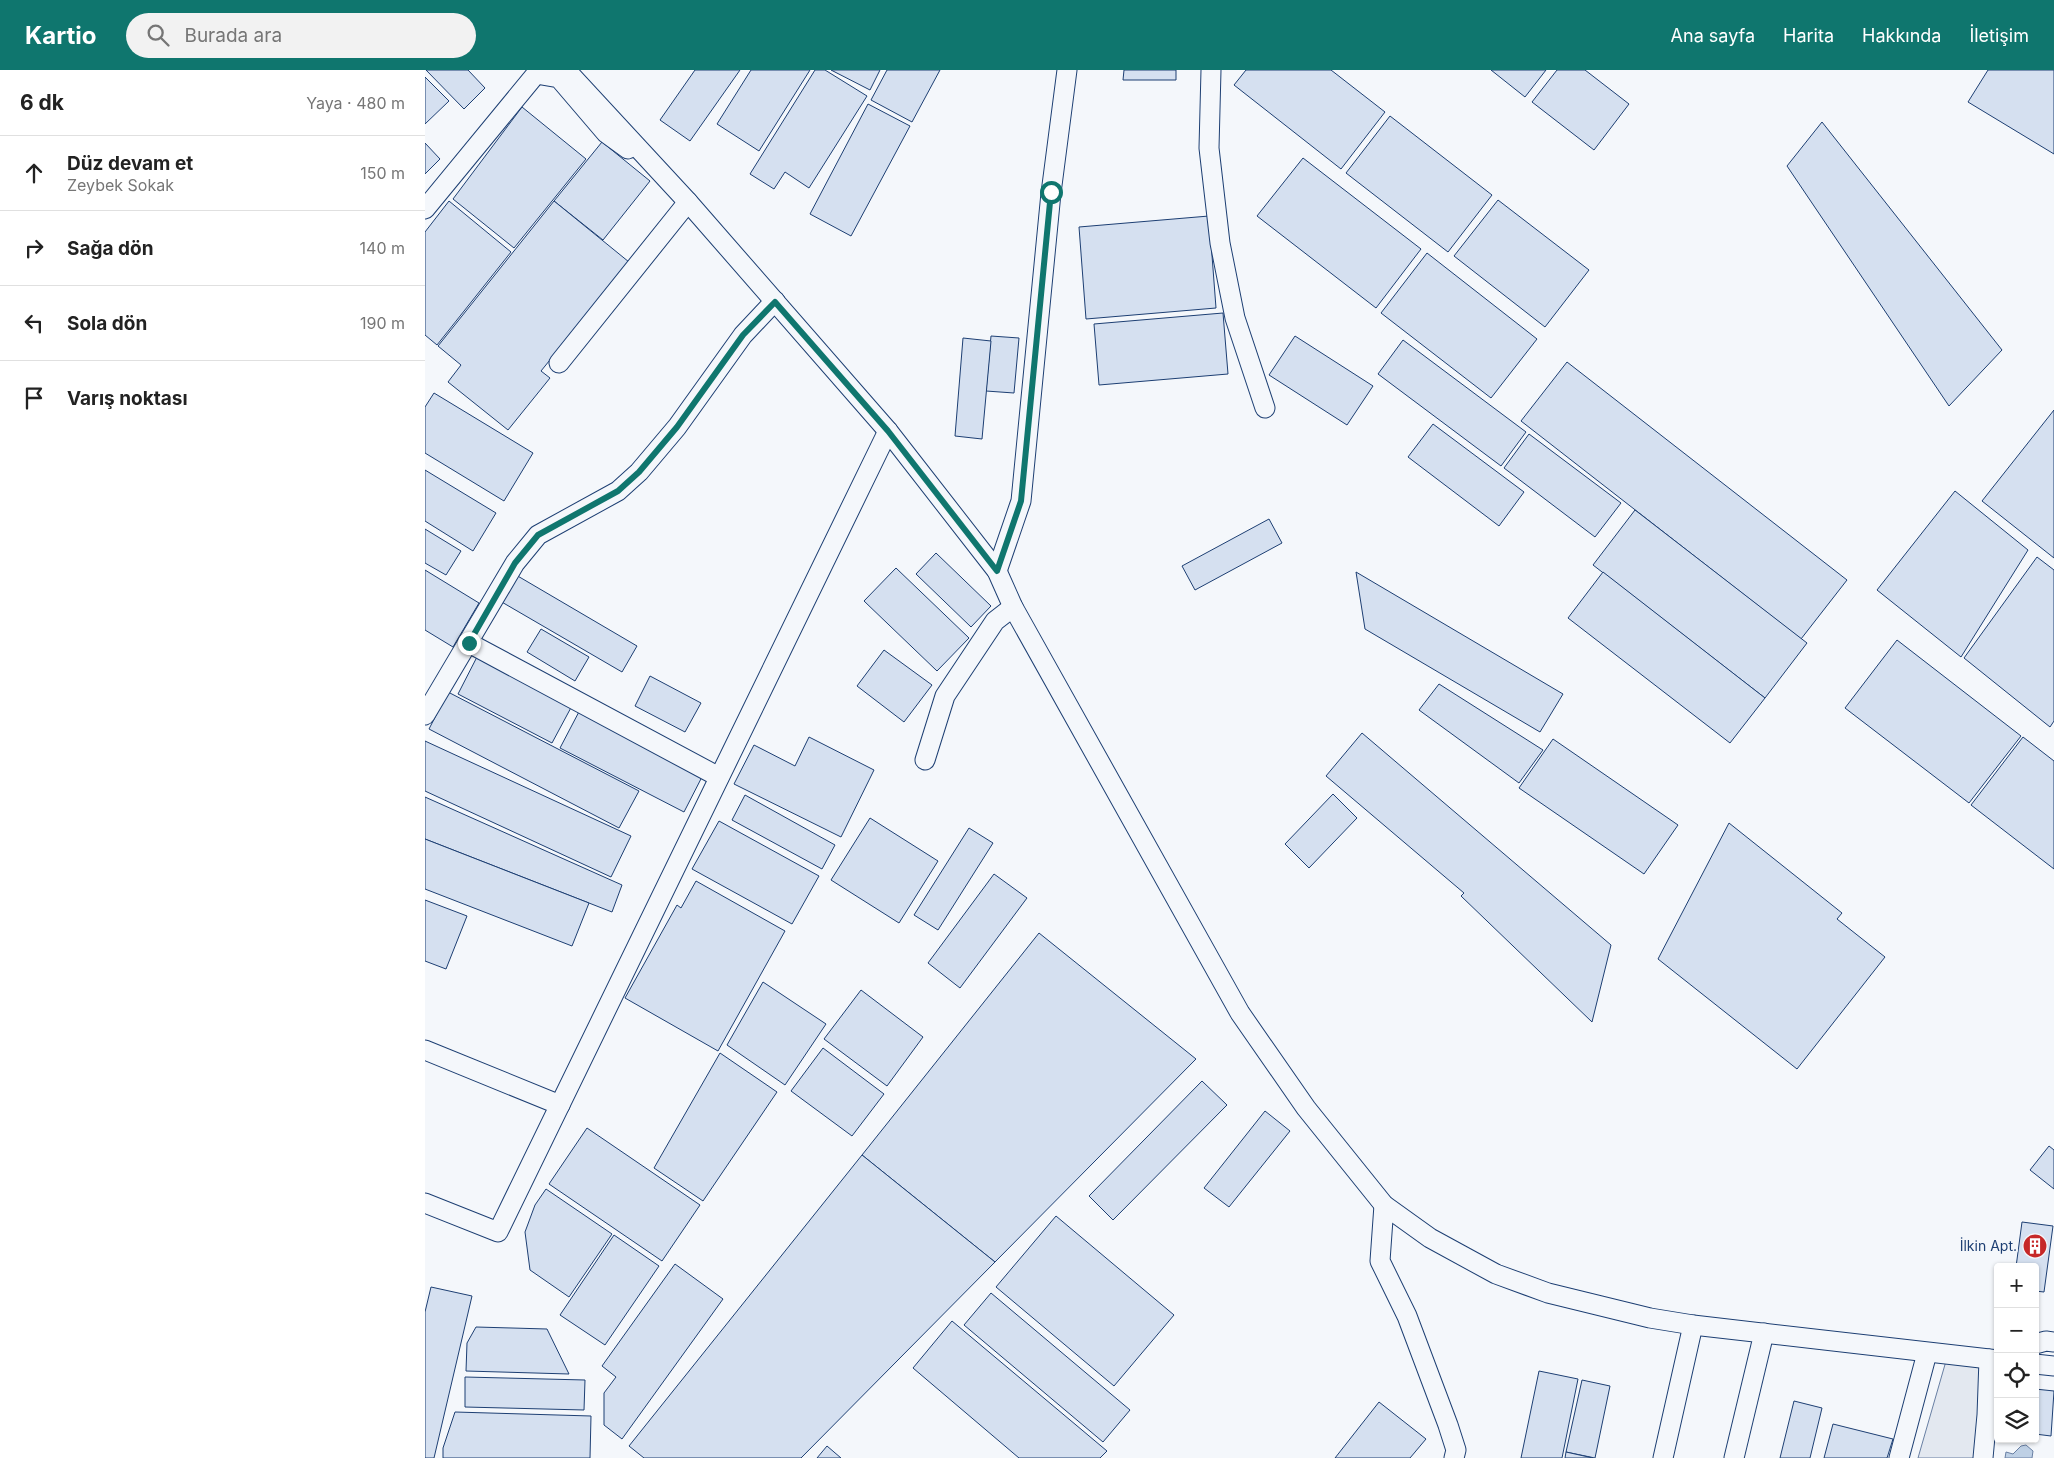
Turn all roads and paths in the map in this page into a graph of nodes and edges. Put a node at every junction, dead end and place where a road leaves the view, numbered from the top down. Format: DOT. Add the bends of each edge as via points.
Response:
graph roads {
  1 [pos="566,70"];
  2 [pos="1067,70"];
  3 [pos="1211,70"];
  4 [pos="654,166"];
  5 [pos="688,202"];
  6 [pos="425,209"];
  7 [pos="775,302"];
  8 [pos="559,363"];
  9 [pos="1265,408"];
  10 [pos="888,431"];
  11 [pos="997,571"];
  12 [pos="1013,607"];
  13 [pos="469,643"];
  14 [pos="425,715"];
  15 [pos="925,760"];
  16 [pos="719,777"];
  17 [pos="425,1050"];
  18 [pos="560,1105"];
  19 [pos="425,1203"];
  20 [pos="1384,1205"];
  21 [pos="1693,1325"];
  22 [pos="1764,1333"];
  23 [pos="2054,1342"];
  24 [pos="2039,1343"];
  25 [pos="1927,1353"];
  26 [pos="1994,1358"];
  27 [pos="2039,1364"];
  28 [pos="1994,1365"];
  29 [pos="2054,1366"];
  30 [pos="1454,1458"];
  31 [pos="1663,1458"];
  32 [pos="1733,1458"];
  33 [pos="1899,1458"];
  34 [pos="1983,1458"];
  1 -- 4 [label="street"];
  2 -- 11 [label="street" via="1051,192 1021,501"];
  3 -- 9 [label="street" via="1209,148 1220,243 1235,318"];
  4 -- 5 [label="street"];
  4 -- 6 [label="street" via="606,133 559,78 537,74"];
  5 -- 7 [label="street"];
  5 -- 8 [label="street"];
  7 -- 10 [label="street"];
  7 -- 13 [label="street" via="743,335 677,427 639,472 618,491 538,535 515,563"];
  10 -- 11 [label="street"];
  10 -- 16 [label="street"];
  11 -- 12 [label="street"];
  12 -- 15 [label="street" via="995,621 945,696"];
  12 -- 20 [label="street" via="1240,1013 1305,1108"];
  13 -- 14 [label="street"];
  13 -- 16 [label="street"];
  16 -- 18 [label="street"];
  17 -- 18 [label="street"];
  18 -- 19 [label="street" via="498,1232"];
  20 -- 21 [label="street" via="1430,1238 1496,1274 1548,1293"];
  20 -- 30 [label="street" via="1380,1261 1407,1316 1456,1450"];
  21 -- 22 [label="street"];
  21 -- 31 [label="street"];
  22 -- 25 [label="street"];
  22 -- 32 [label="street"];
  23 -- 24 [label="street"];
  25 -- 26 [label="street"];
  25 -- 33 [label="street"];
  27 -- 29 [label="street"];
  28 -- 34 [label="street"];
}
